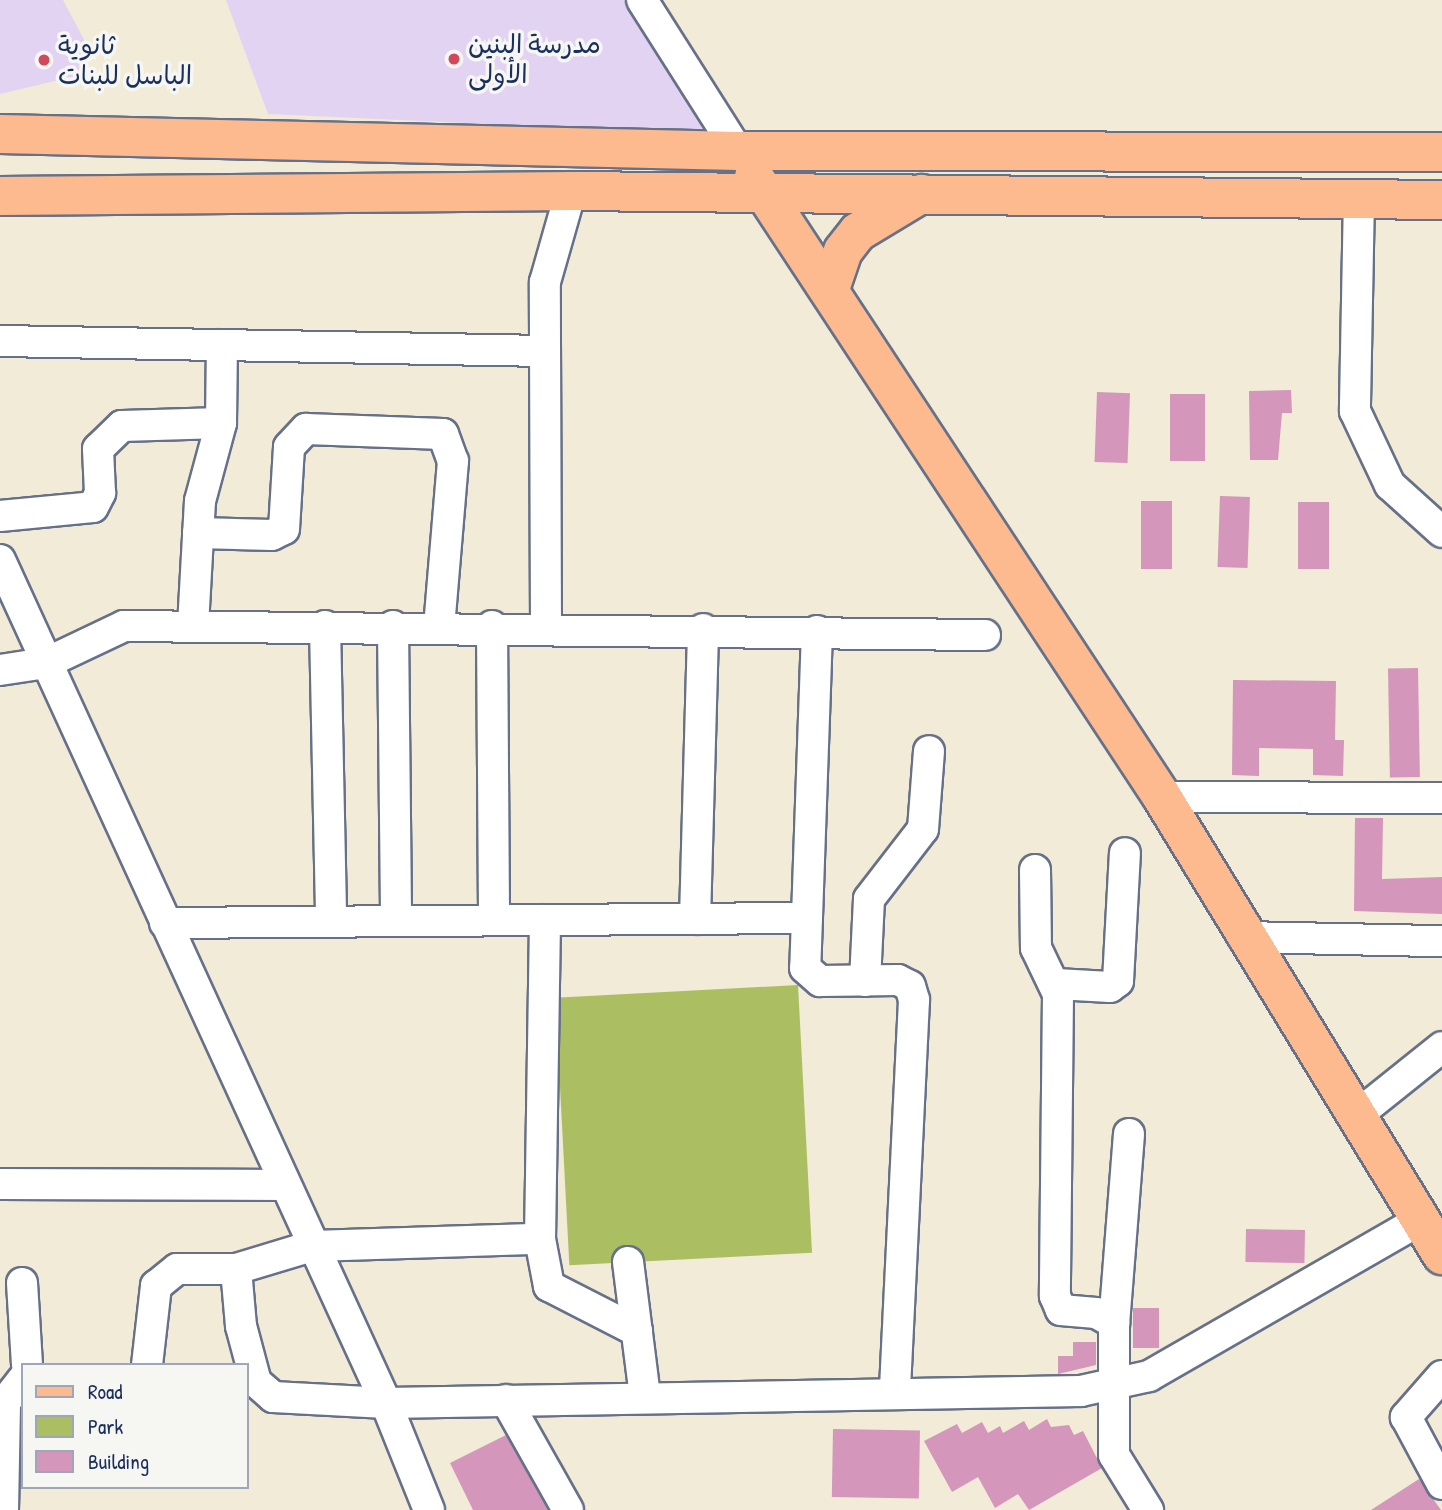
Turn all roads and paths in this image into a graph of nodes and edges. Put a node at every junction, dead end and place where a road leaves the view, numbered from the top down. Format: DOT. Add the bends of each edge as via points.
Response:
graph roads {
  1 [pos="642,0"];
  2 [pos="0,134"];
  3 [pos="738,151"];
  4 [pos="1442,152"];
  5 [pos="571,191"];
  6 [pos="764,192"];
  7 [pos="923,193"];
  8 [pos="0,196"];
  9 [pos="1359,197"];
  10 [pos="1442,200"];
  11 [pos="830,289"];
  12 [pos="0,341"];
  13 [pos="222,345"];
  14 [pos="545,351"];
  15 [pos="220,423"];
  16 [pos="0,516"];
  17 [pos="1442,532"];
  18 [pos="198,533"];
  19 [pos="0,560"];
  20 [pos="193,626"];
  21 [pos="325,626"];
  22 [pos="393,626"];
  23 [pos="439,626"];
  24 [pos="492,626"];
  25 [pos="546,626"];
  26 [pos="703,629"];
  27 [pos="817,632"];
  28 [pos="985,635"];
  29 [pos="46,663"];
  30 [pos="0,670"];
  31 [pos="929,751"];
  32 [pos="1162,797"];
  33 [pos="1442,798"];
  34 [pos="1125,853"];
  35 [pos="1035,870"];
  36 [pos="807,918"];
  37 [pos="695,919"];
  38 [pos="494,920"];
  39 [pos="545,920"];
  40 [pos="396,921"];
  41 [pos="331,922"];
  42 [pos="166,923"];
  43 [pos="1243,937"];
  44 [pos="1442,941"];
  45 [pos="864,981"];
  46 [pos="1056,984"];
  47 [pos="1442,1047"];
  48 [pos="1356,1116"];
  49 [pos="1129,1134"];
  50 [pos="0,1184"];
  51 [pos="285,1185"];
  52 [pos="1420,1220"];
  53 [pos="540,1239"];
  54 [pos="312,1246"];
  55 [pos="1442,1255"];
  56 [pos="628,1262"];
  57 [pos="236,1269"];
  58 [pos="22,1283"];
  59 [pos="1114,1323"];
  60 [pos="637,1331"];
  61 [pos="27,1363"];
  62 [pos="147,1363"];
  63 [pos="1442,1376"];
  64 [pos="21,1382"];
  65 [pos="1115,1384"];
  66 [pos="895,1392"];
  67 [pos="645,1397"];
  68 [pos="506,1400"];
  69 [pos="387,1403"];
  70 [pos="1442,1484"];
  71 [pos="3,1510"];
  72 [pos="429,1510"];
  73 [pos="568,1510"];
  74 [pos="1148,1510"];
  1 -- 3 [label="street"];
  2 -- 3 [label="main road"];
  3 -- 4 [label="main road"];
  3 -- 6 [label="main road"];
  5 -- 6 [label="main road"];
  5 -- 8 [label="main road"];
  5 -- 14 [label="street" via="545,282"];
  6 -- 7 [label="main road"];
  6 -- 11 [label="main road"];
  7 -- 9 [label="main road"];
  7 -- 11 [label="main road" via="858,232 843,251"];
  9 -- 10 [label="main road"];
  9 -- 17 [label="street" via="1354,411 1390,485"];
  11 -- 32 [label="main road"];
  12 -- 13 [label="street"];
  13 -- 14 [label="street"];
  13 -- 15 [label="street"];
  14 -- 25 [label="street"];
  15 -- 16 [label="street" via="122,426 98,449 100,492 93,507"];
  15 -- 18 [label="street"];
  18 -- 20 [label="street"];
  18 -- 23 [label="street" via="272,535 284,529 289,447 306,429 443,434 453,461"];
  19 -- 29 [label="street"];
  20 -- 21 [label="street"];
  20 -- 29 [label="street" via="124,626"];
  21 -- 22 [label="street"];
  21 -- 41 [label="street"];
  22 -- 23 [label="street"];
  22 -- 40 [label="street"];
  23 -- 24 [label="street"];
  24 -- 25 [label="street"];
  24 -- 38 [label="street"];
  25 -- 26 [label="street"];
  26 -- 27 [label="street"];
  26 -- 37 [label="street"];
  27 -- 28 [label="street"];
  27 -- 36 [label="street"];
  29 -- 30 [label="street"];
  29 -- 42 [label="street"];
  31 -- 45 [label="street" via="923,829 869,899"];
  32 -- 33 [label="street"];
  32 -- 43 [label="main road"];
  34 -- 46 [label="street" via="1118,981 1110,987"];
  35 -- 46 [label="street" via="1036,948"];
  36 -- 37 [label="street"];
  36 -- 45 [label="street" via="805,968 811,977"];
  37 -- 39 [label="street"];
  38 -- 39 [label="street"];
  38 -- 40 [label="street"];
  39 -- 53 [label="street"];
  40 -- 41 [label="street"];
  41 -- 42 [label="street"];
  42 -- 51 [label="street"];
  43 -- 44 [label="street"];
  43 -- 48 [label="main road"];
  45 -- 66 [label="street" via="898,980 910,986 914,1000"];
  46 -- 59 [label="street" via="1055,1296 1060,1310 1096,1313"];
  47 -- 48 [label="street"];
  48 -- 52 [label="main road"];
  49 -- 59 [label="street"];
  50 -- 51 [label="street"];
  51 -- 54 [label="street"];
  52 -- 55 [label="main road"];
  52 -- 65 [label="street" via="1149,1376"];
  53 -- 54 [label="street"];
  53 -- 60 [label="street" via="550,1286"];
  54 -- 57 [label="street"];
  54 -- 69 [label="street"];
  56 -- 60 [label="street"];
  57 -- 62 [label="street" via="177,1269 156,1286"];
  57 -- 69 [label="street" via="241,1326 262,1391 273,1397"];
  58 -- 61 [label="street"];
  59 -- 65 [label="street"];
  60 -- 67 [label="street"];
  63 -- 70 [label="street" via="1406,1417"];
  64 -- 71 [label="street" via="5,1402"];
  65 -- 66 [label="street" via="1081,1391"];
  65 -- 74 [label="street" via="1114,1455"];
  66 -- 67 [label="street"];
  67 -- 68 [label="street"];
  68 -- 69 [label="street"];
  68 -- 73 [label="street"];
  69 -- 72 [label="street"];
}
